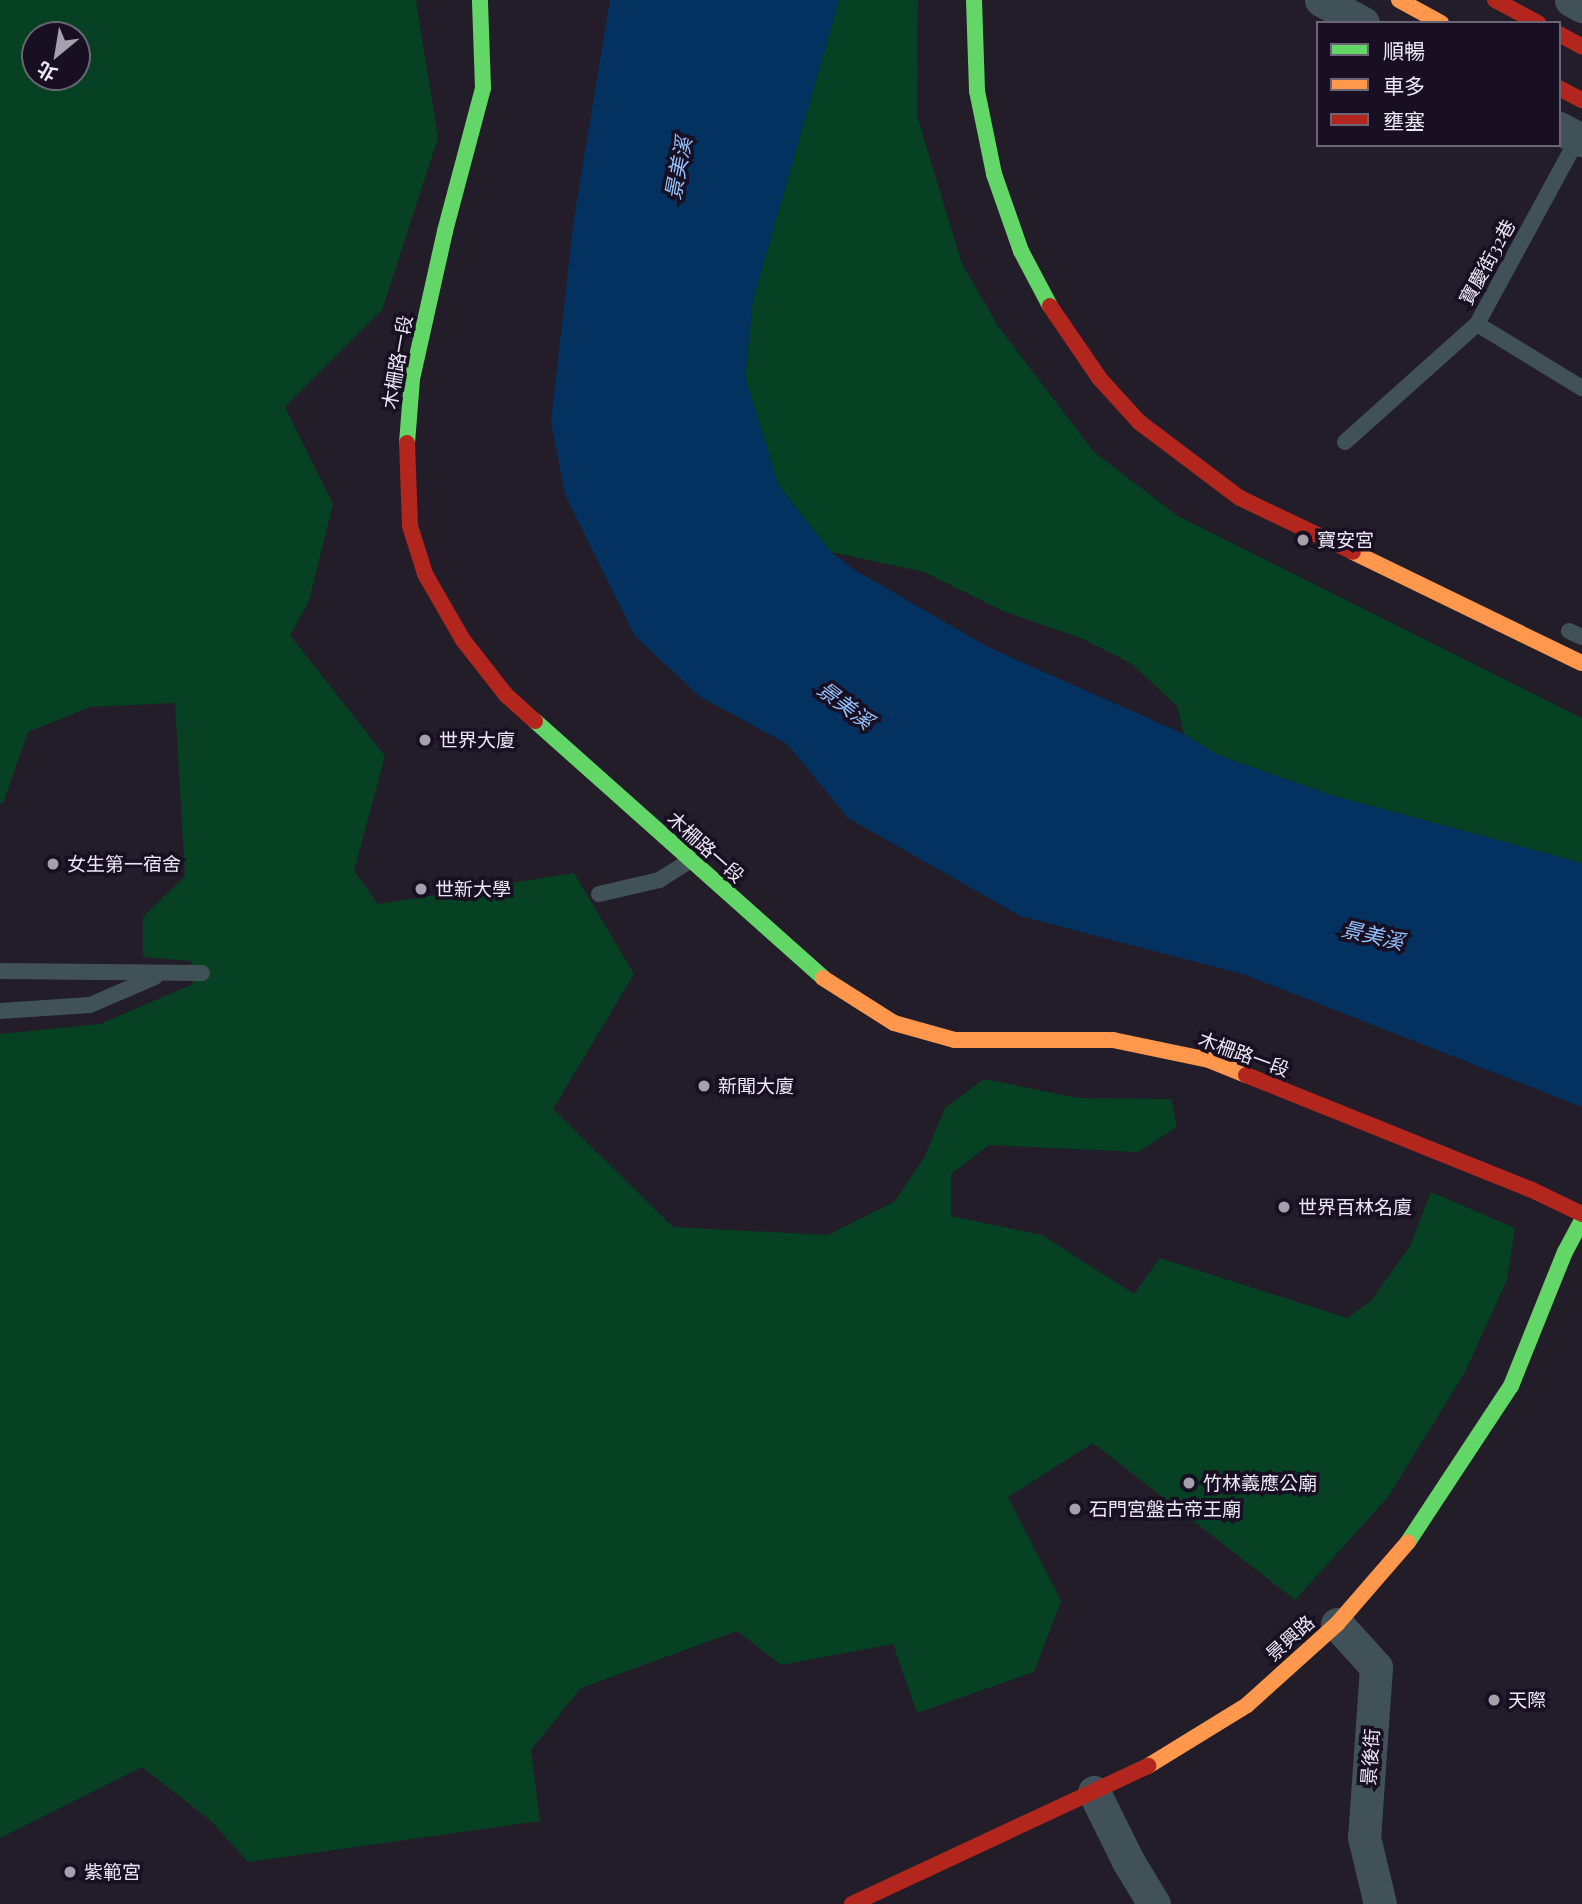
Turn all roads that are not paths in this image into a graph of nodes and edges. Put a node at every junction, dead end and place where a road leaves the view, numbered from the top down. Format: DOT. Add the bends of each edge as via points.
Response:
graph roads {
  1 [pos="480,0"];
  2 [pos="974,0"];
  3 [pos="1321,0"];
  4 [pos="1399,0"];
  5 [pos="1495,0"];
  6 [pos="1570,0"];
  7 [pos="1582,6"];
  8 [pos="1359,21"];
  9 [pos="1437,21"];
  10 [pos="1534,21"];
  11 [pos="1561,35"];
  12 [pos="1582,47"];
  13 [pos="1561,89"];
  14 [pos="1582,100"];
  15 [pos="1573,136"];
  16 [pos="1477,324"];
  17 [pos="1582,388"];
  18 [pos="1345,442"];
  19 [pos="1582,663"];
  20 [pos="690,860"];
  21 [pos="600,894"];
  22 [pos="0,971"];
  23 [pos="201,973"];
  24 [pos="161,975"];
  25 [pos="0,1010"];
  26 [pos="1582,1214"];
  27 [pos="1582,1220"];
  28 [pos="1337,1623"];
  29 [pos="1094,1792"];
  30 [pos="852,1904"];
  31 [pos="1154,1904"];
  32 [pos="1380,1904"];
  1 -- 20 [label="street, 木柵路一段" via="483,88 412,379 406,456 410,526 425,574 463,640 506,695"];
  2 -- 19 [label="street" via="977,91 994,174 1021,251 1056,318 1100,379 1139,422 1240,498"];
  3 -- 8 [label="street"];
  4 -- 9 [label="street"];
  5 -- 10 [label="street"];
  6 -- 7 [label="street"];
  11 -- 12 [label="street"];
  13 -- 14 [label="street"];
  15 -- 16 [label="lane, 寶慶街32巷"];
  16 -- 17 [label="lane"];
  16 -- 18 [label="lane, 寶慶街32巷"];
  20 -- 21 [label="lane" via="659,880"];
  20 -- 26 [label="street, 木柵路一段" via="815,973 894,1023 955,1040 1113,1040 1209,1060"];
  22 -- 24 [label="lane"];
  23 -- 24 [label="lane"];
  24 -- 25 [label="lane" via="90,1005"];
  27 -- 28 [label="street, 景興路" via="1511,1386 1412,1537"];
  28 -- 29 [label="street, 景興路" via="1247,1705 1132,1776"];
  28 -- 32 [label="street, 景後街" via="1376,1667 1364,1837"];
  29 -- 30 [label="street, 景興路"];
  29 -- 31 [label="street"];
}
